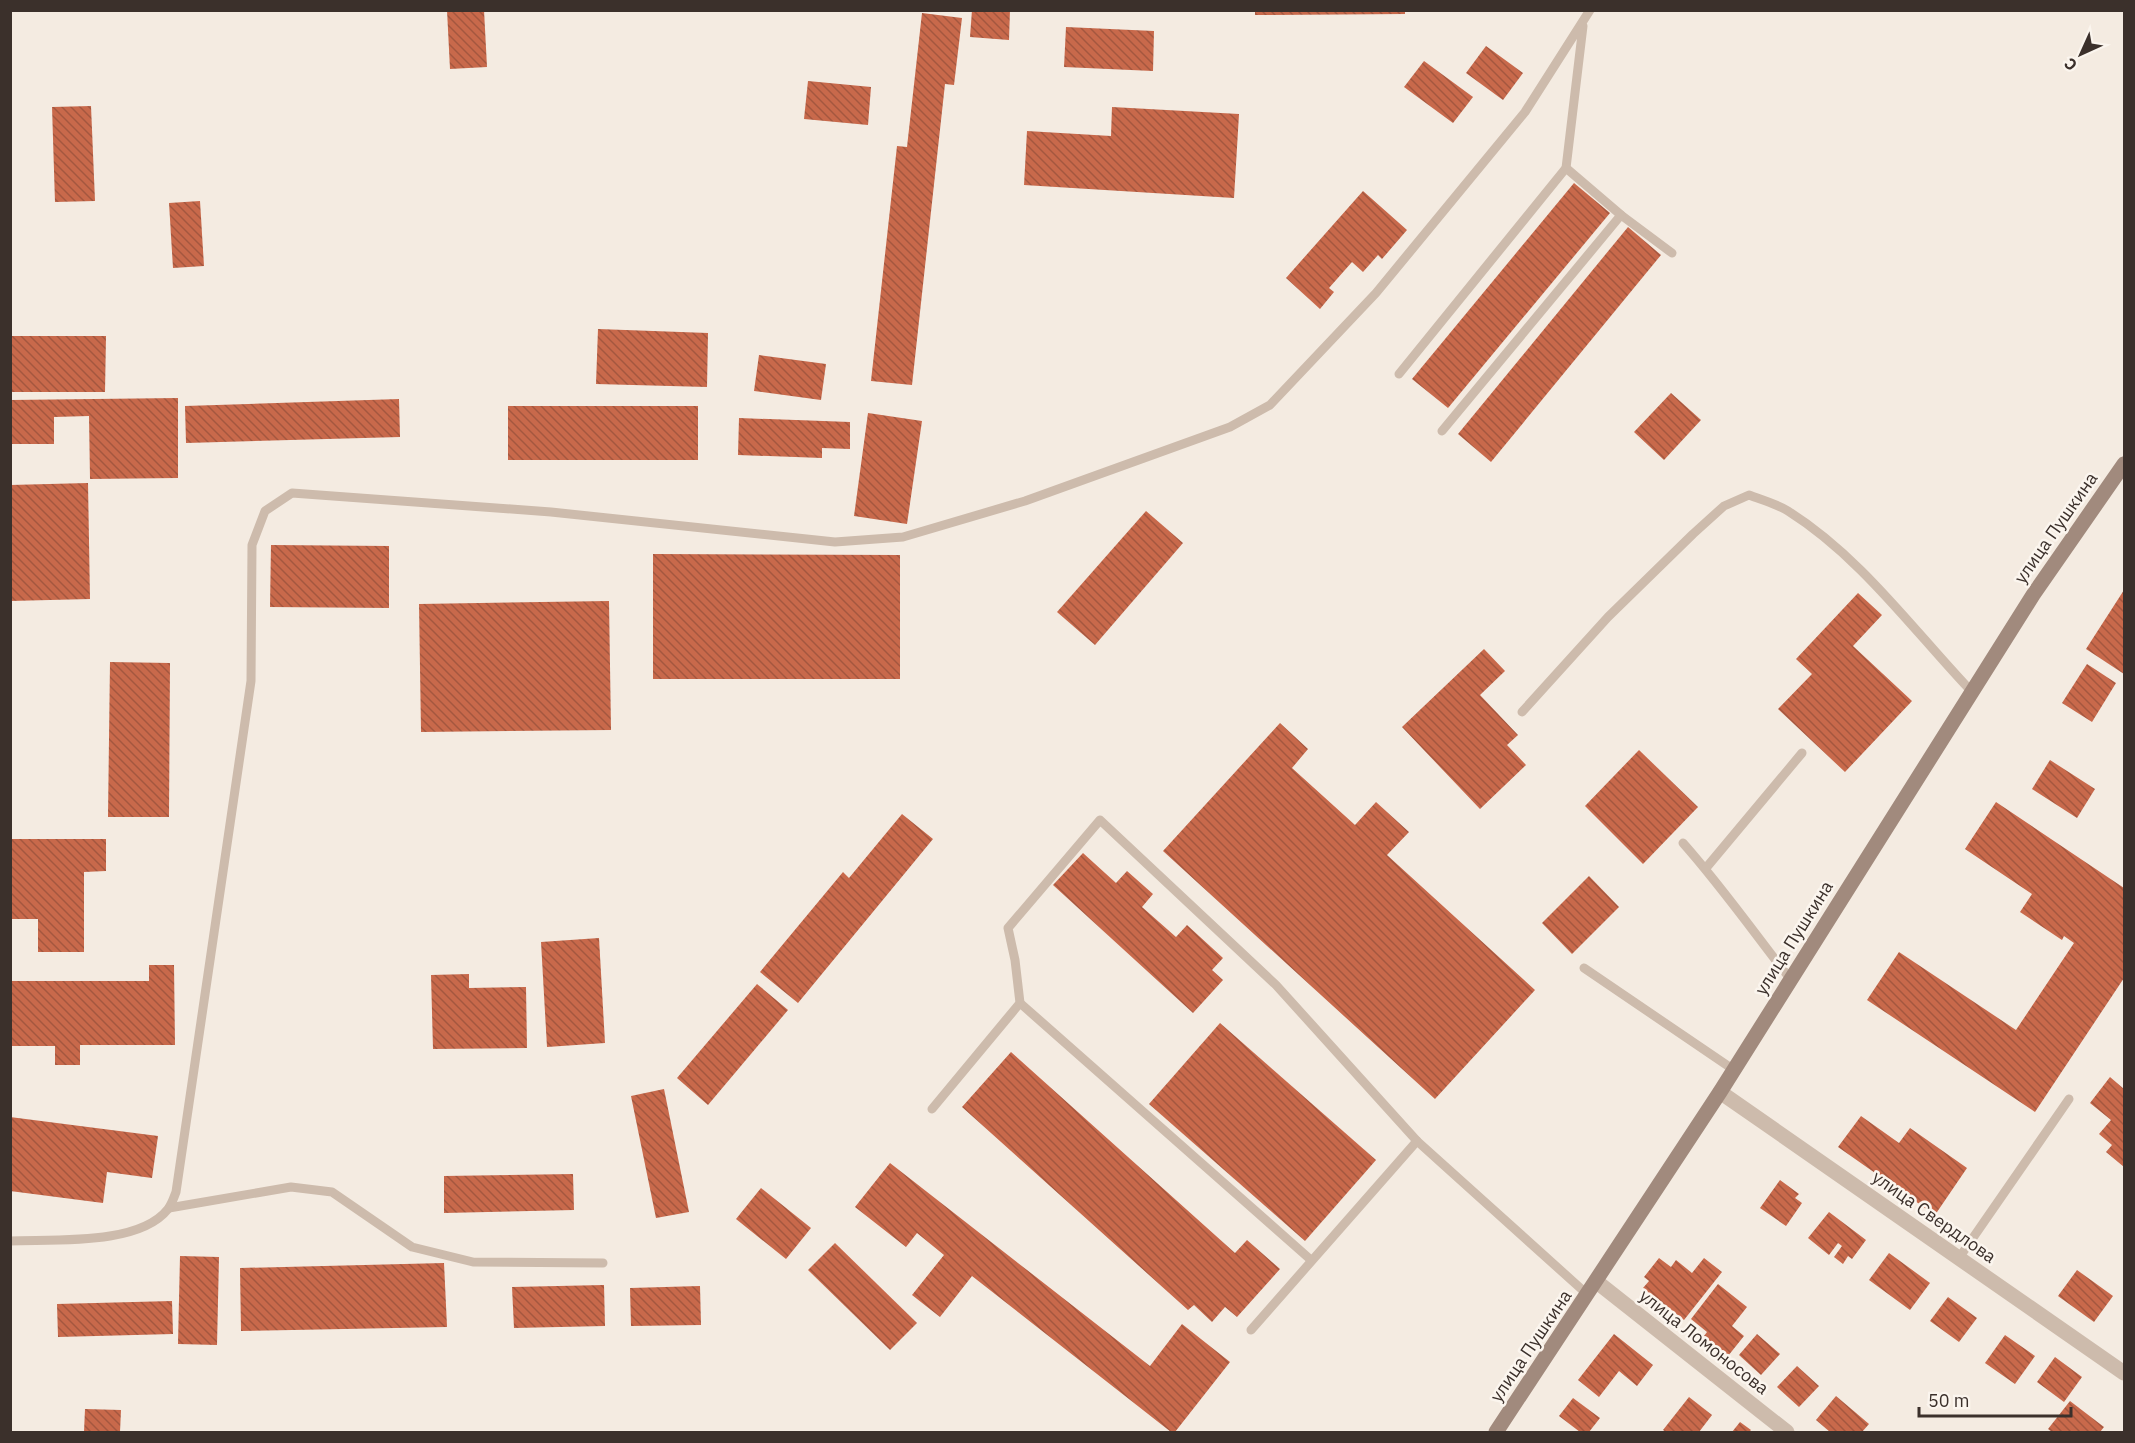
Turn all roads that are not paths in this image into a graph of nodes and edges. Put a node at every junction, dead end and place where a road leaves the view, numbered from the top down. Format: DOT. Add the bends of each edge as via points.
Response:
graph roads {
  1 [pos="1590,10"];
  2 [pos="1583,23"];
  3 [pos="1566,168"];
  4 [pos="1621,215"];
  5 [pos="1672,253"];
  6 [pos="1399,374"];
  7 [pos="1442,431"];
  8 [pos="2124,464"];
  9 [pos="1972,692"];
  10 [pos="1522,712"];
  11 [pos="1802,753"];
  12 [pos="1683,843"];
  13 [pos="1706,868"];
  14 [pos="1584,968"];
  15 [pos="1791,980"];
  16 [pos="1020,1003"];
  17 [pos="1734,1070"];
  18 [pos="1720,1092"];
  19 [pos="2069,1099"];
  20 [pos="932,1109"];
  21 [pos="1418,1141"];
  22 [pos="169,1208"];
  23 [pos="10,1240"];
  24 [pos="1959,1258"];
  25 [pos="1311,1260"];
  26 [pos="603,1263"];
  27 [pos="1592,1289"];
  28 [pos="1251,1330"];
  29 [pos="2124,1373"];
  30 [pos="1496,1432"];
  31 [pos="1787,1432"];
  1 -- 2 [label="lane"];
  2 -- 3 [label="lane"];
  2 -- 22 [label="lane" via="1525,112 1376,293 1270,405 1230,427 1025,501 903,537 835,542 551,512 292,493 265,511 252,544 251,681 176,1192"];
  3 -- 4 [label="lane"];
  3 -- 6 [label="lane"];
  4 -- 5 [label="lane"];
  4 -- 7 [label="lane"];
  8 -- 9 [label="street, улица Пушкина" via="2033,595"];
  9 -- 10 [label="lane" via="1837,548 1786,510 1749,495 1724,506 1693,534 1608,617"];
  9 -- 15 [label="street, улица Пушкина"];
  11 -- 13 [label="lane"];
  12 -- 13 [label="lane"];
  13 -- 15 [label="lane"];
  14 -- 17 [label="lane"];
  15 -- 17 [label="street, улица Пушкина"];
  16 -- 20 [label="lane"];
  16 -- 21 [label="lane" via="1008,928 1100,820 1276,984"];
  16 -- 25 [label="lane"];
  17 -- 18 [label="street, улица Пушкина"];
  18 -- 24 [label="street, улица Свердлова"];
  18 -- 27 [label="street, улица Пушкина"];
  19 -- 24 [label="lane"];
  21 -- 25 [label="lane"];
  21 -- 27 [label="lane"];
  22 -- 23 [label="lane" via="156,1220 103,1238"];
  22 -- 26 [label="lane" via="291,1187 332,1192 412,1246 423,1249 473,1262"];
  24 -- 29 [label="street, улица Свердлова"];
  25 -- 28 [label="lane"];
  27 -- 30 [label="street, улица Пушкина"];
  27 -- 31 [label="street, улица Ломоносова"];
}
